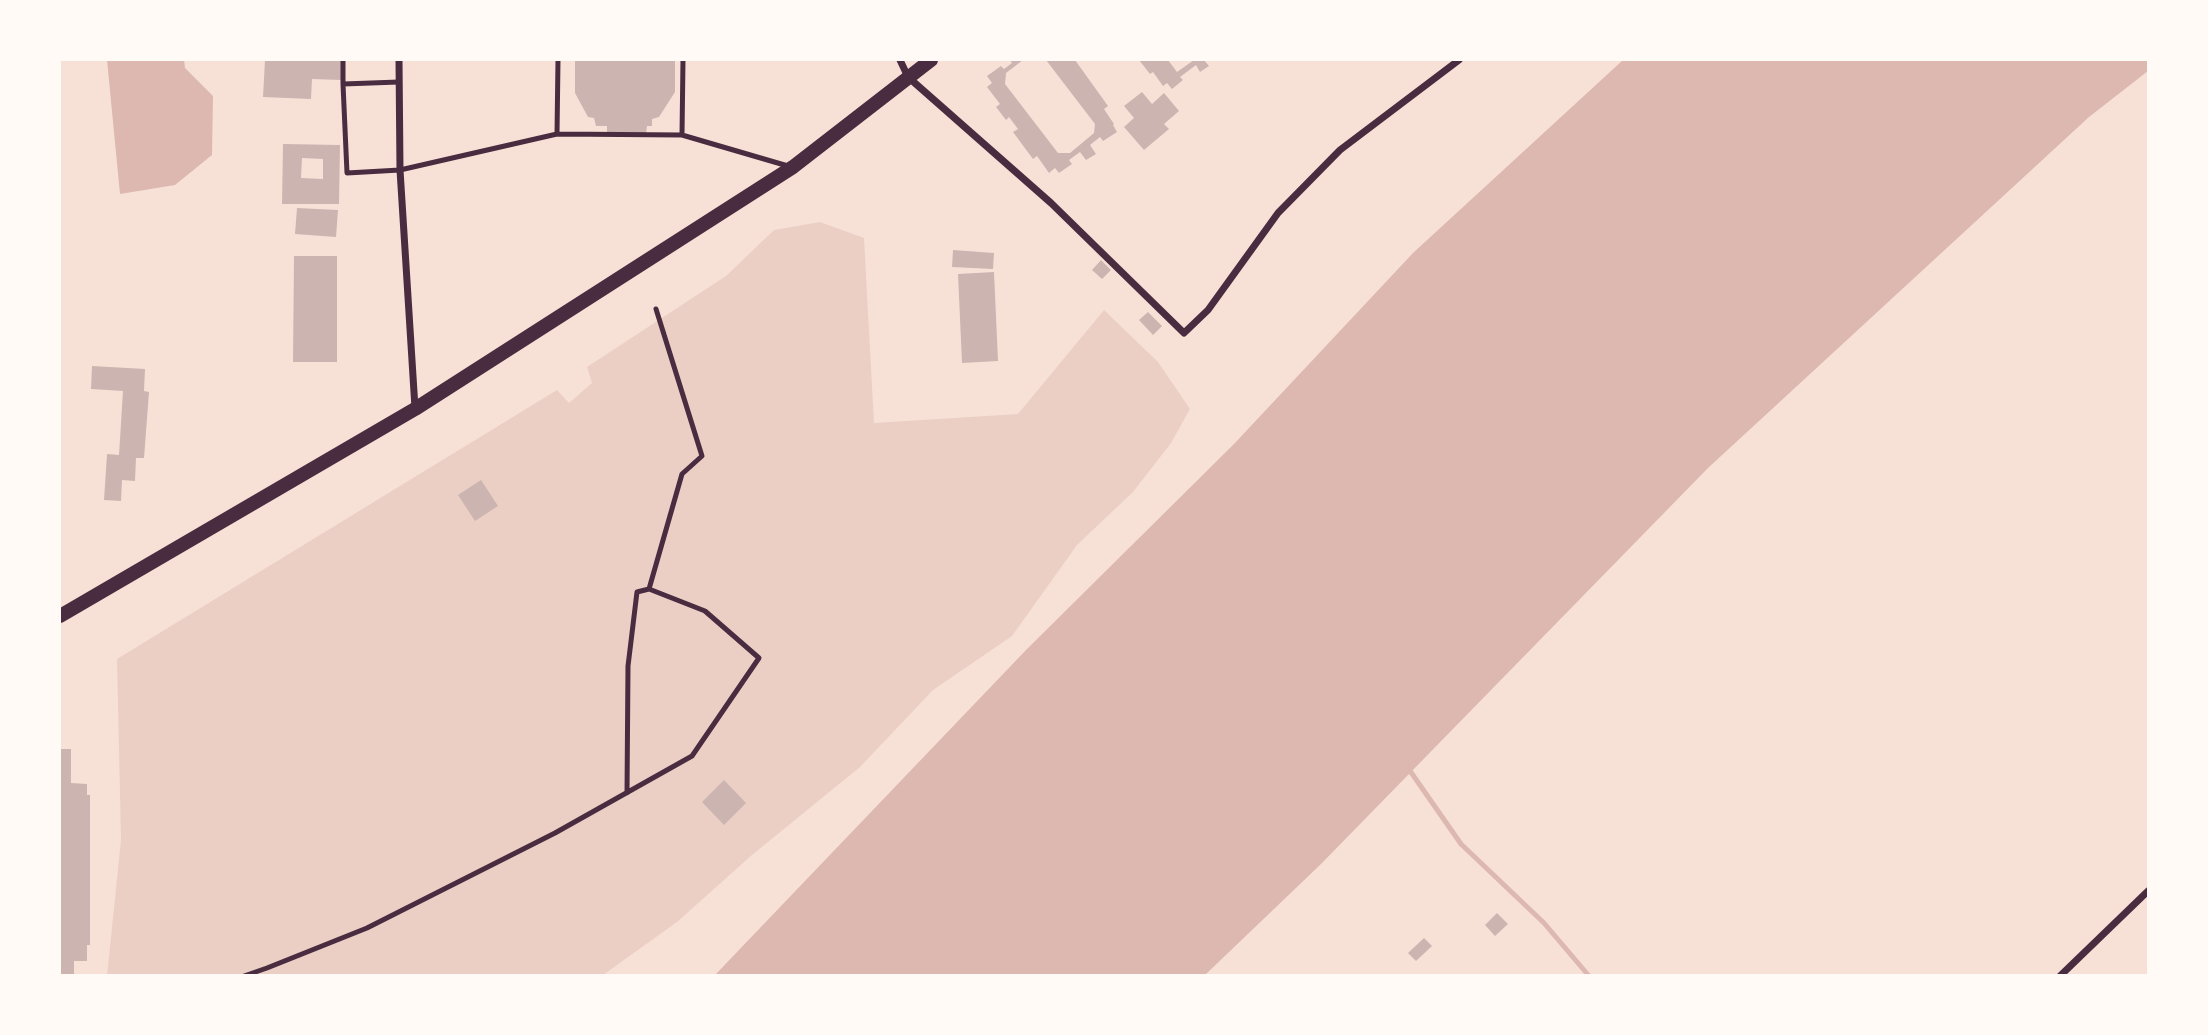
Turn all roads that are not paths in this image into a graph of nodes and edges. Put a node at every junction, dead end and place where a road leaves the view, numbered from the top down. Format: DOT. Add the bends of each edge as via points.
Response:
graph roads {
  1 [pos="343,60"];
  2 [pos="399,60"];
  3 [pos="558,60"];
  4 [pos="683,60"];
  5 [pos="900,60"];
  6 [pos="931,60"];
  7 [pos="1459,60"];
  8 [pos="908,77"];
  9 [pos="400,82"];
  10 [pos="343,84"];
  11 [pos="557,134"];
  12 [pos="682,135"];
  13 [pos="793,167"];
  14 [pos="400,170"];
  15 [pos="656,309"];
  16 [pos="415,409"];
  17 [pos="649,589"];
  18 [pos="60,616"];
  19 [pos="627,793"];
  20 [pos="2148,891"];
  21 [pos="244,975"];
  22 [pos="2060,975"];
  1 -- 10 [label="lane"];
  2 -- 9 [label="street"];
  3 -- 11 [label="lane"];
  4 -- 12 [label="lane"];
  5 -- 8 [label="street"];
  6 -- 8 [label="main road"];
  7 -- 8 [label="street" via="1340,150 1278,212 1208,310 1184,333 1052,203"];
  8 -- 13 [label="main road"];
  9 -- 10 [label="lane"];
  9 -- 14 [label="street"];
  10 -- 14 [label="lane" via="347,173"];
  11 -- 12 [label="lane"];
  11 -- 14 [label="lane"];
  12 -- 13 [label="lane"];
  13 -- 16 [label="main road"];
  14 -- 16 [label="street"];
  15 -- 17 [label="lane" via="702,456 682,474"];
  16 -- 18 [label="main road"];
  17 -- 19 [label="lane" via="637,592 628,666"];
  17 -- 19 [label="lane" via="705,611 759,658 692,756"];
  19 -- 21 [label="lane" via="367,928"];
  20 -- 22 [label="street"];
}
